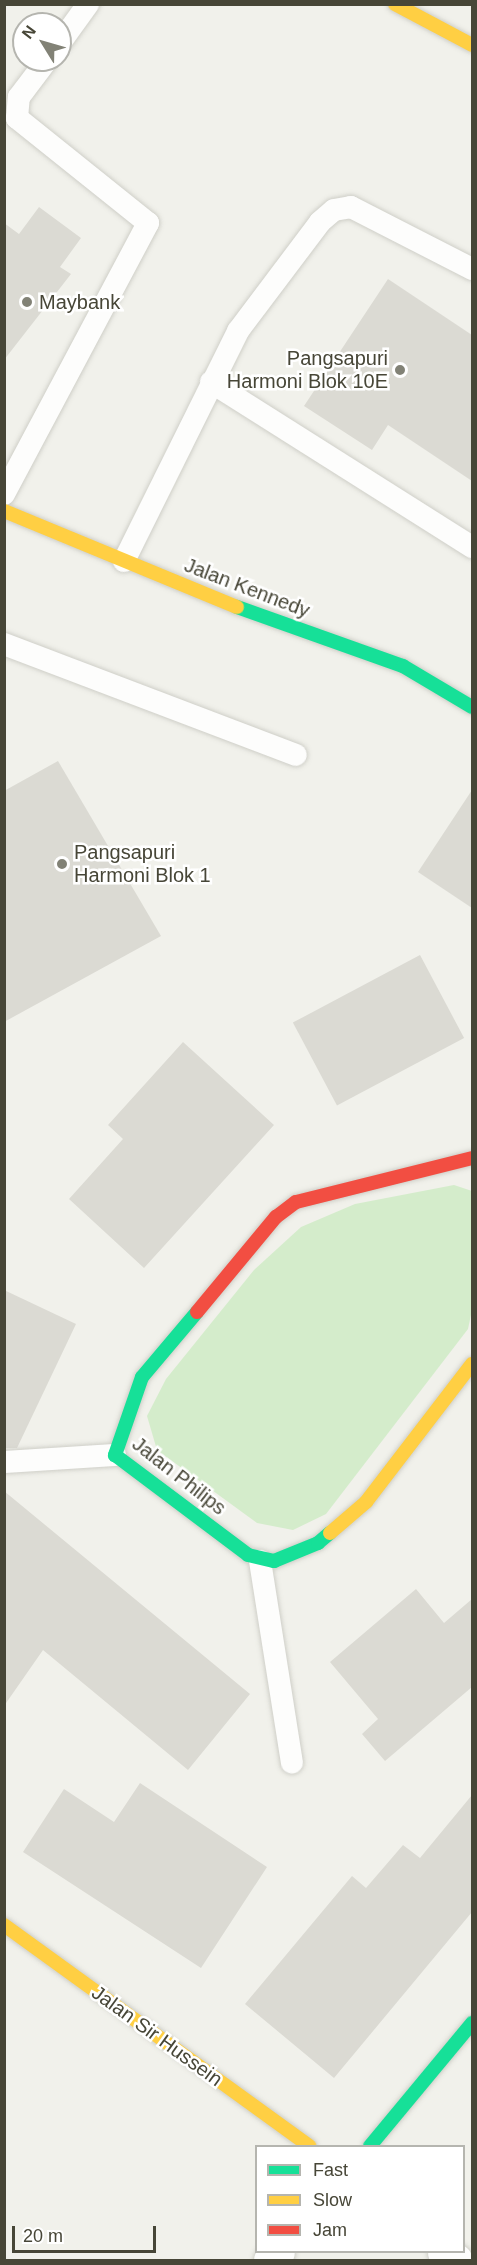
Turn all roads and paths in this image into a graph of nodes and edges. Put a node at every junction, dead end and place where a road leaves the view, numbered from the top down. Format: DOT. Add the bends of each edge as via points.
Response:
graph roads {
  1 [pos="88,4"];
  2 [pos="395,4"];
  3 [pos="72,26"];
  4 [pos="472,45"];
  5 [pos="38,72"];
  6 [pos="472,269"];
  7 [pos="211,382"];
  8 [pos="4,494"];
  9 [pos="4,511"];
  10 [pos="472,547"];
  11 [pos="124,561"];
  12 [pos="4,644"];
  13 [pos="472,707"];
  14 [pos="296,755"];
  15 [pos="472,1158"];
  16 [pos="472,1364"];
  17 [pos="115,1455"];
  18 [pos="4,1462"];
  19 [pos="260,1561"];
  20 [pos="292,1762"];
  21 [pos="4,1925"];
  22 [pos="472,2023"];
  23 [pos="308,2145"];
  24 [pos="371,2145"];
  1 -- 3 [label="lane"];
  2 -- 4 [label="main road"];
  5 -- 8 [label="lane" via="19,98 16,118 148,223"];
  6 -- 7 [label="lane" via="367,213 351,207 334,210 320,222 262,297"];
  7 -- 10 [label="lane"];
  7 -- 11 [label="lane"];
  9 -- 11 [label="main road, Jalan Kennedy"];
  11 -- 13 [label="main road, Jalan Kennedy" via="403,666"];
  12 -- 14 [label="lane"];
  15 -- 17 [label="main road, Jalan Philips" via="296,1202 276,1216 142,1377"];
  16 -- 19 [label="main road" via="366,1502 318,1543 274,1561"];
  17 -- 18 [label="lane"];
  17 -- 19 [label="main road, Jalan Philips"];
  19 -- 20 [label="lane"];
  21 -- 23 [label="main road, Jalan Sir Hussein"];
  22 -- 24 [label="main road"];
}
